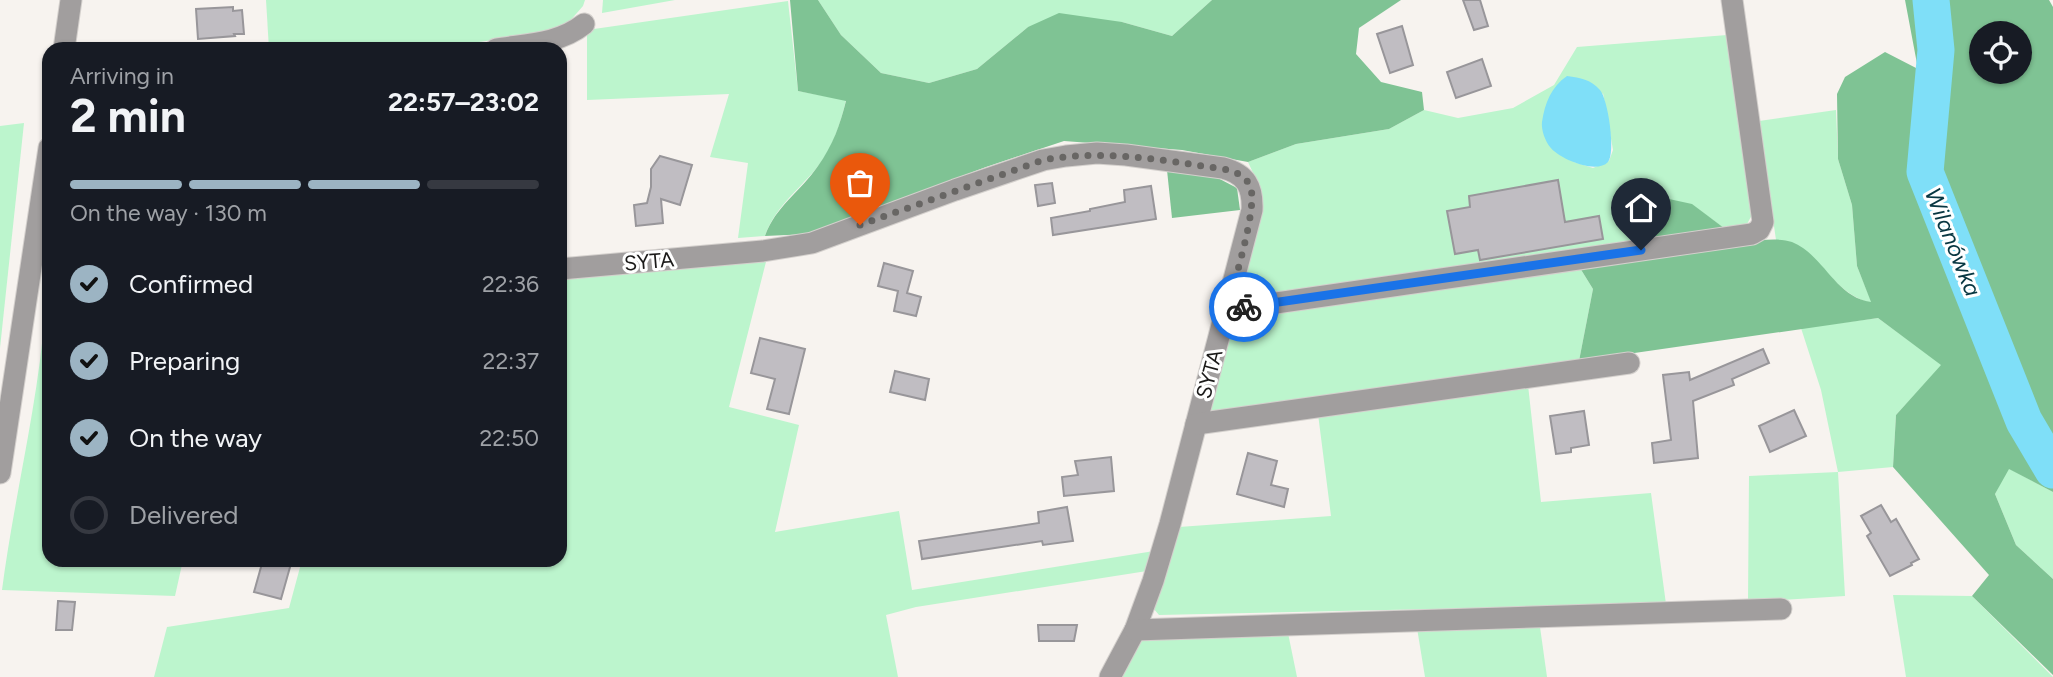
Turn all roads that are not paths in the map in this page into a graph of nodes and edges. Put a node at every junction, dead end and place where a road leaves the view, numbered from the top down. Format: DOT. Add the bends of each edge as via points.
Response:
graph roads {
  1 [pos="71,0"];
  2 [pos="1732,0"];
  3 [pos="584,24"];
  4 [pos="65,42"];
  5 [pos="547,42"];
  6 [pos="42,186"];
  7 [pos="567,268"];
  8 [pos="1227,310"];
  9 [pos="1629,363"];
  10 [pos="8,373"];
  11 [pos="1196,424"];
  12 [pos="0,473"];
  13 [pos="1780,608"];
  14 [pos="1135,630"];
  15 [pos="1110,677"];
  1 -- 4 [label="street"];
  2 -- 8 [label="street" via="1763,222 1759,230"];
  3 -- 5 [label="street" via="572,34"];
  6 -- 10 [label="street"];
  7 -- 8 [label="street, SYTA" via="812,243 1043,160 1097,153 1235,171 1245,178 1253,197"];
  8 -- 11 [label="street, SYTA"];
  9 -- 11 [label="street"];
  10 -- 12 [label="street"];
  11 -- 14 [label="street, SYTA"];
  13 -- 14 [label="street"];
  14 -- 15 [label="street, SYTA"];
}
